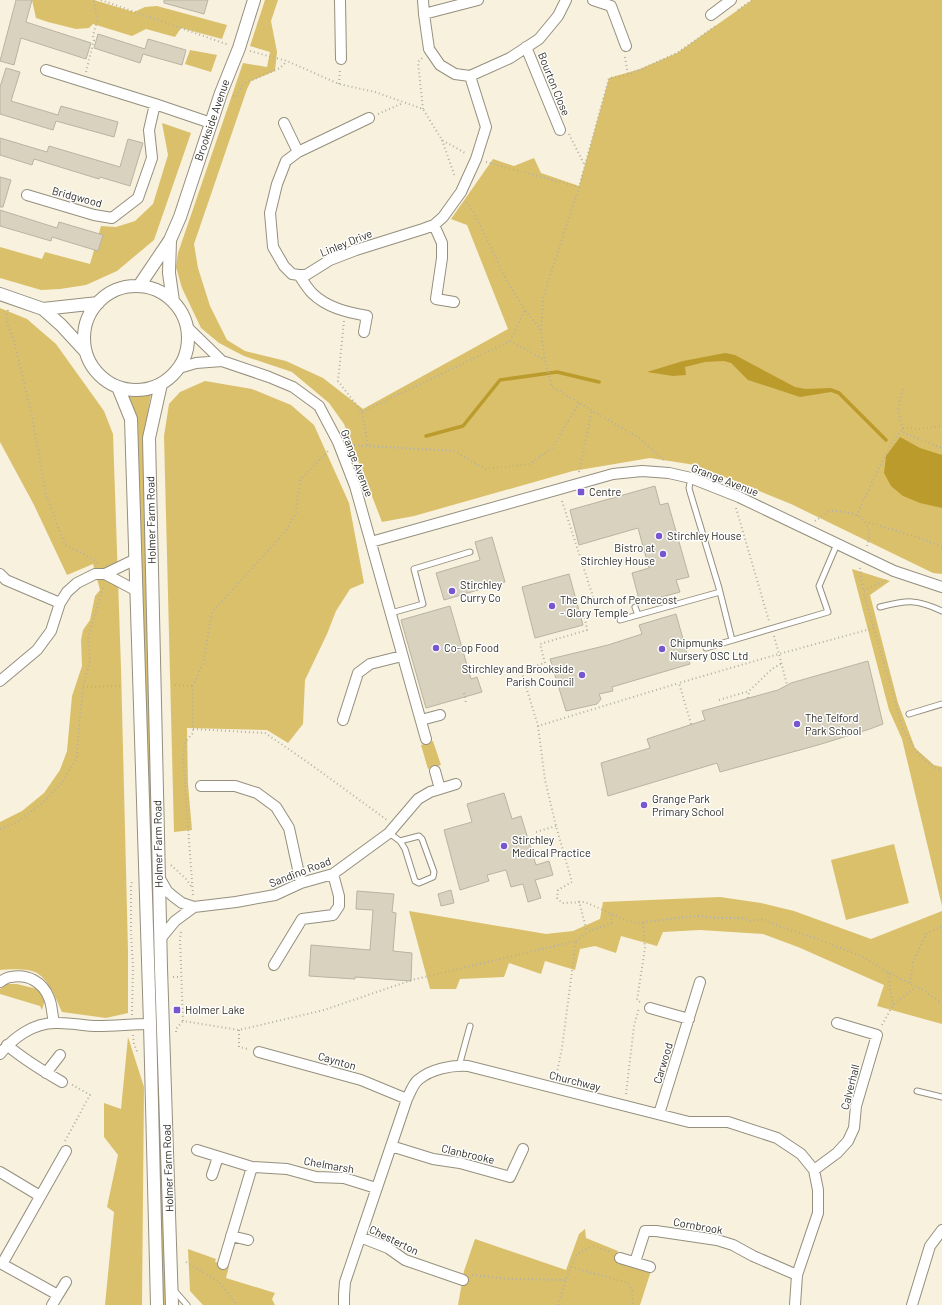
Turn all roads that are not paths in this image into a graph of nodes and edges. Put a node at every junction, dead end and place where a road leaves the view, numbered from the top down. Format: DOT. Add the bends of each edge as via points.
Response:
graph roads {
  1 [pos="254,0"];
  2 [pos="340,0"];
  3 [pos="423,0"];
  4 [pos="478,0"];
  5 [pos="566,0"];
  6 [pos="593,0"];
  7 [pos="731,0"];
  8 [pos="606,2"];
  9 [pos="424,14"];
  10 [pos="711,15"];
  11 [pos="626,46"];
  12 [pos="526,47"];
  13 [pos="341,59"];
  14 [pos="46,70"];
  15 [pos="470,76"];
  16 [pos="155,104"];
  17 [pos="369,118"];
  18 [pos="211,123"];
  19 [pos="284,123"];
  20 [pos="560,130"];
  21 [pos="298,152"];
  22 [pos="27,195"];
  23 [pos="434,225"];
  24 [pos="170,240"];
  25 [pos="299,275"];
  26 [pos="139,286"];
  27 [pos="5,296"];
  28 [pos="173,301"];
  29 [pos="454,302"];
  30 [pos="98,303"];
  31 [pos="43,309"];
  32 [pos="187,328"];
  33 [pos="364,332"];
  34 [pos="86,351"];
  35 [pos="222,361"];
  36 [pos="179,368"];
  37 [pos="161,384"];
  38 [pos="118,387"];
  39 [pos="691,478"];
  40 [pos="371,542"];
  41 [pos="838,543"];
  42 [pos="470,552"];
  43 [pos="136,559"];
  44 [pos="0,574"];
  45 [pos="105,578"];
  46 [pos="942,587"];
  47 [pos="137,591"];
  48 [pos="720,592"];
  49 [pos="60,603"];
  50 [pos="635,607"];
  51 [pos="880,607"];
  52 [pos="942,611"];
  53 [pos="391,613"];
  54 [pos="638,616"];
  55 [pos="620,620"];
  56 [pos="732,640"];
  57 [pos="706,648"];
  58 [pos="402,656"];
  59 [pos="0,681"];
  60 [pos="942,704"];
  61 [pos="909,714"];
  62 [pos="440,715"];
  63 [pos="343,720"];
  64 [pos="421,720"];
  65 [pos="426,740"];
  66 [pos="435,771"];
  67 [pos="456,784"];
  68 [pos="201,786"];
  69 [pos="440,788"];
  70 [pos="389,833"];
  71 [pos="400,842"];
  72 [pos="332,874"];
  73 [pos="159,877"];
  74 [pos="301,883"];
  75 [pos="194,902"];
  76 [pos="161,938"];
  77 [pos="274,965"];
  78 [pos="0,982"];
  79 [pos="700,982"];
  80 [pos="650,1008"];
  81 [pos="689,1019"];
  82 [pos="54,1022"];
  83 [pos="837,1023"];
  84 [pos="150,1024"];
  85 [pos="470,1026"];
  86 [pos="8,1045"];
  87 [pos="259,1052"];
  88 [pos="0,1054"];
  89 [pos="60,1055"];
  90 [pos="459,1066"];
  91 [pos="46,1073"];
  92 [pos="64,1082"];
  93 [pos="917,1091"];
  94 [pos="942,1097"];
  95 [pos="407,1099"];
  96 [pos="660,1114"];
  97 [pos="391,1146"];
  98 [pos="65,1147"];
  99 [pos="523,1149"];
  100 [pos="197,1150"];
  101 [pos="218,1157"];
  102 [pos="252,1167"];
  103 [pos="814,1170"];
  104 [pos="0,1172"];
  105 [pos="212,1175"];
  106 [pos="376,1188"];
  107 [pos="40,1196"];
  108 [pos="942,1230"];
  109 [pos="231,1236"];
  110 [pos="360,1237"];
  111 [pos="248,1240"];
  112 [pos="620,1258"];
  113 [pos="635,1262"];
  114 [pos="223,1264"];
  115 [pos="1,1265"];
  116 [pos="650,1267"];
  117 [pos="797,1275"];
  118 [pos="463,1280"];
  119 [pos="66,1282"];
  120 [pos="171,1286"];
  121 [pos="58,1295"];
  122 [pos="52,1305"];
  123 [pos="157,1305"];
  124 [pos="172,1305"];
  125 [pos="187,1305"];
  126 [pos="344,1305"];
  127 [pos="795,1305"];
  128 [pos="912,1305"];
  1 -- 18 [label="street, Brookside Avenue"];
  2 -- 13 [label="street"];
  3 -- 9 [label="street"];
  4 -- 9 [label="street"];
  5 -- 12 [label="street" via="558,16 539,38"];
  6 -- 8 [label="street"];
  7 -- 10 [label="street"];
  8 -- 11 [label="street" via="611,6"];
  9 -- 15 [label="street" via="429,49 440,65 455,74"];
  12 -- 15 [label="street" via="510,58"];
  12 -- 20 [label="street, Bourton Close"];
  14 -- 16 [label="street"];
  15 -- 23 [label="street, Linley Drive" via="486,127 476,159 461,192"];
  16 -- 18 [label="street"];
  16 -- 22 [label="street, Bridgwood" via="149,130 152,158 138,198 112,218"];
  17 -- 21 [label="street"];
  18 -- 24 [label="street, Brookside Avenue"];
  19 -- 21 [label="street"];
  21 -- 25 [label="street" via="286,161 270,213 273,246 284,266 292,274"];
  23 -- 25 [label="street, Linley Drive" via="356,250 330,260 306,275"];
  23 -- 29 [label="street" via="442,243 436,299"];
  24 -- 26 [label="street, Brookside Avenue"];
  24 -- 28 [label="street, Brookside Avenue" via="169,273"];
  25 -- 33 [label="street" via="323,303 345,312 367,316"];
  26 -- 28 [label="street" via="160,292"];
  26 -- 30 [label="street" via="116,290"];
  27 -- 31 [label="street"];
  28 -- 32 [label="street" via="184,317"];
  30 -- 31 [label="street"];
  30 -- 34 [label="street" via="88,317 84,334"];
  31 -- 34 [label="street"];
  32 -- 35 [label="street, Grange Avenue"];
  32 -- 36 [label="street" via="186,355"];
  34 -- 38 [label="street" via="92,366 103,379"];
  35 -- 36 [label="street, Grange Avenue" via="196,363"];
  35 -- 40 [label="street, Grange Avenue" via="293,387 319,406 338,442 355,486"];
  36 -- 37 [label="street"];
  37 -- 38 [label="street" via="147,389 132,390"];
  37 -- 73 [label="street, Holmer Farm Road" via="149,438"];
  38 -- 43 [label="street, Holmer Farm Road" via="131,419"];
  39 -- 40 [label="street, Grange Avenue" via="642,471 613,474"];
  39 -- 41 [label="street, Grange Avenue" via="739,497"];
  39 -- 48 [label="lane" via="690,492"];
  40 -- 53 [label="street, Grange Avenue"];
  41 -- 46 [label="street, Grange Avenue" via="894,571"];
  41 -- 56 [label="lane" via="819,586 828,612"];
  42 -- 53 [label="lane" via="414,569 423,604"];
  43 -- 45 [label="street"];
  43 -- 47 [label="street, Holmer Farm Road"];
  44 -- 49 [label="street" via="6,580"];
  45 -- 47 [label="street"];
  45 -- 49 [label="street" via="95,574 77,583"];
  47 -- 84 [label="street, Holmer Farm Road"];
  48 -- 54 [label="lane"];
  48 -- 56 [label="lane"];
  49 -- 59 [label="street" via="51,631 37,650"];
  50 -- 54 [label="lane"];
  51 -- 52 [label="lane" via="902,602 920,602"];
  53 -- 58 [label="street, Grange Avenue"];
  54 -- 55 [label="lane"];
  56 -- 57 [label="lane"];
  58 -- 63 [label="street" via="370,664 358,673"];
  58 -- 64 [label="street, Grange Avenue"];
  60 -- 61 [label="lane"];
  62 -- 64 [label="street"];
  64 -- 65 [label="street, Grange Avenue"];
  66 -- 69 [label="street"];
  67 -- 69 [label="street, Sandino Road"];
  68 -- 74 [label="street" via="235,786 257,793 276,807 289,828"];
  69 -- 70 [label="street, Sandino Road" via="418,799"];
  70 -- 71 [label="lane"];
  70 -- 72 [label="street, Sandino Road"];
  71 -- 71 [label="lane" via="408,857 415,881 419,883 432,877 434,872 422,839 419,836"];
  72 -- 74 [label="street, Sandino Road"];
  72 -- 77 [label="street" via="339,896 339,906 333,915 302,919"];
  73 -- 75 [label="street" via="167,891 182,903"];
  73 -- 76 [label="street, Holmer Farm Road"];
  74 -- 75 [label="street, Sandino Road" via="275,895 236,902"];
  75 -- 76 [label="street, Sandino Road"];
  76 -- 120 [label="street, Holmer Farm Road"];
  78 -- 82 [label="street" via="11,977 27,977 38,982 50,999"];
  79 -- 81 [label="street, Carwood"];
  80 -- 81 [label="street"];
  81 -- 96 [label="street, Carwood"];
  82 -- 84 [label="street" via="97,1026"];
  82 -- 86 [label="street" via="21,1034"];
  83 -- 103 [label="street, Calverhall" via="877,1035 856,1106 854,1128 848,1141"];
  84 -- 123 [label="street, Holmer Farm Road"];
  85 -- 90 [label="lane"];
  86 -- 88 [label="street"];
  86 -- 91 [label="street"];
  87 -- 95 [label="street, Caynton" via="361,1080"];
  89 -- 91 [label="street"];
  90 -- 95 [label="street, Churchway" via="436,1070 416,1080"];
  90 -- 96 [label="street, Churchway" via="468,1066"];
  91 -- 92 [label="street"];
  93 -- 94 [label="lane"];
  95 -- 97 [label="street, Churchway"];
  96 -- 103 [label="street, Churchway" via="689,1122 728,1122 777,1138 801,1154"];
  97 -- 99 [label="street, Clanbrooke" via="510,1177"];
  97 -- 106 [label="street, Churchway"];
  98 -- 107 [label="street"];
  100 -- 101 [label="street, Chelmarsh"];
  101 -- 102 [label="street, Chelmarsh"];
  101 -- 105 [label="street"];
  102 -- 106 [label="street, Chelmarsh" via="286,1169 316,1177 344,1178"];
  102 -- 109 [label="street"];
  103 -- 117 [label="street, Churchway" via="818,1190 818,1213"];
  104 -- 107 [label="street"];
  106 -- 110 [label="street, Churchway"];
  107 -- 115 [label="street"];
  108 -- 128 [label="street" via="930,1246"];
  109 -- 111 [label="street"];
  109 -- 114 [label="street"];
  110 -- 118 [label="street, Chesterton" via="388,1248 405,1260"];
  110 -- 126 [label="street, Churchway" via="345,1282"];
  112 -- 113 [label="street"];
  113 -- 116 [label="street"];
  113 -- 117 [label="street, Cornbrook" via="645,1231 656,1231 717,1240"];
  115 -- 121 [label="street"];
  117 -- 127 [label="street, Churchway"];
  119 -- 121 [label="street"];
  120 -- 124 [label="street, Holmer Farm Road"];
  120 -- 125 [label="lane"];
  121 -- 122 [label="street"];
}
